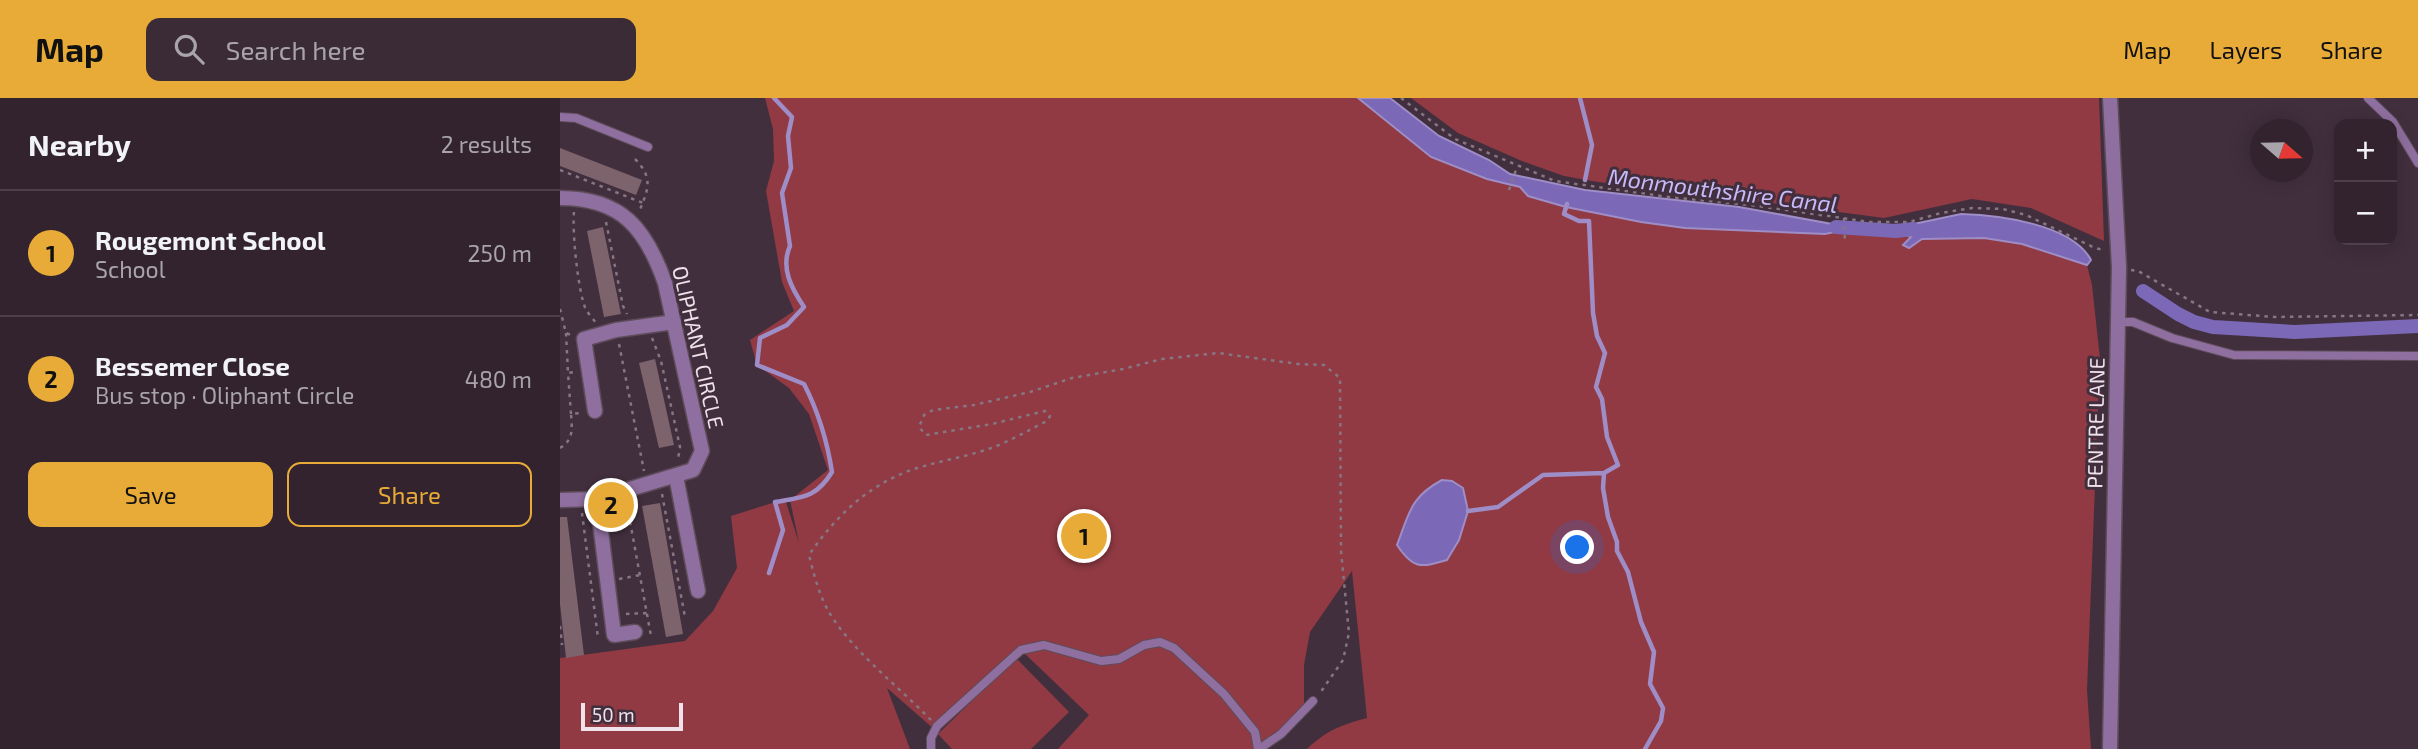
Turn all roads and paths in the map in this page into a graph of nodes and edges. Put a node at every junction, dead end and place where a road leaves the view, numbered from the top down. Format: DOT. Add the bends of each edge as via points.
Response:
graph roads {
  1 [pos="1401,98"];
  2 [pos="2110,98"];
  3 [pos="2368,98"];
  4 [pos="560,117"];
  5 [pos="648,147"];
  6 [pos="635,159"];
  7 [pos="2418,163"];
  8 [pos="1518,166"];
  9 [pos="560,170"];
  10 [pos="1509,190"];
  11 [pos="560,198"];
  12 [pos="576,198"];
  13 [pos="643,203"];
  14 [pos="602,205"];
  15 [pos="1844,218"];
  16 [pos="633,224"];
  17 [pos="1845,243"];
  18 [pos="2118,251"];
  19 [pos="2119,267"];
  20 [pos="560,309"];
  21 [pos="2418,315"];
  22 [pos="674,321"];
  23 [pos="2118,322"];
  24 [pos="640,327"];
  25 [pos="610,332"];
  26 [pos="566,333"];
  27 [pos="584,339"];
  28 [pos="2418,356"];
  29 [pos="589,370"];
  30 [pos="568,373"];
  31 [pos="595,411"];
  32 [pos="571,414"];
  33 [pos="560,448"];
  34 [pos="663,480"];
  35 [pos="624,491"];
  36 [pos="580,499"];
  37 [pos="597,499"];
  38 [pos="560,500"];
  39 [pos="640,575"];
  40 [pos="607,581"];
  41 [pos="698,591"];
  42 [pos="611,611"];
  43 [pos="647,613"];
  44 [pos="685,617"];
  45 [pos="560,625"];
  46 [pos="635,632"];
  47 [pos="651,636"];
  48 [pos="598,638"];
  49 [pos="562,645"];
  50 [pos="1313,701"];
  51 [pos="937,726"];
  52 [pos="931,749"];
  53 [pos="1258,749"];
  54 [pos="2110,749"];
  1 -- 8 [label="path" via="1455,139"];
  2 -- 18 [label="street, PENTRE LANE"];
  3 -- 7 [label="lane" via="2393,122"];
  4 -- 5 [label="lane" via="576,118"];
  6 -- 13 [label="path" via="648,179"];
  8 -- 10 [label="path"];
  8 -- 15 [label="path" via="1555,181"];
  9 -- 13 [label="path"];
  11 -- 12 [label="street, OLIPHANT CIRCLE"];
  12 -- 14 [label="street, OLIPHANT CIRCLE"];
  12 -- 25 [label="path" via="572,229 586,309"];
  13 -- 16 [label="path"];
  14 -- 16 [label="street, OLIPHANT CIRCLE"];
  14 -- 24 [label="path" via="623,306"];
  15 -- 17 [label="path"];
  15 -- 18 [label="path" via="1909,222 1972,208 2003,209 2095,248"];
  16 -- 22 [label="street, OLIPHANT CIRCLE" via="656,257"];
  18 -- 19 [label="street, PENTRE LANE"];
  19 -- 21 [label="path" via="2138,271 2210,312 2275,317"];
  19 -- 23 [label="street, PENTRE LANE"];
  20 -- 26 [label="path"];
  22 -- 24 [label="street"];
  22 -- 34 [label="street, OLIPHANT CIRCLE" via="702,451 693,470"];
  23 -- 28 [label="lane" via="2133,322 2234,355"];
  23 -- 54 [label="street, PENTRE LANE"];
  24 -- 25 [label="street"];
  24 -- 34 [label="path" via="656,345 680,447 679,457"];
  25 -- 27 [label="street"];
  25 -- 34 [label="path"];
  26 -- 27 [label="path"];
  26 -- 30 [label="path"];
  27 -- 29 [label="street"];
  29 -- 30 [label="path"];
  29 -- 31 [label="street"];
  30 -- 32 [label="path"];
  31 -- 32 [label="path"];
  32 -- 33 [label="path" via="570,439"];
  34 -- 35 [label="street, OLIPHANT CIRCLE"];
  34 -- 41 [label="street"];
  34 -- 44 [label="path"];
  35 -- 37 [label="street, OLIPHANT CIRCLE"];
  35 -- 39 [label="path"];
  36 -- 37 [label="street, OLIPHANT CIRCLE"];
  36 -- 38 [label="street, OLIPHANT CIRCLE"];
  36 -- 48 [label="path"];
  37 -- 40 [label="street"];
  39 -- 40 [label="path"];
  39 -- 43 [label="path"];
  40 -- 42 [label="street"];
  42 -- 43 [label="path"];
  42 -- 46 [label="street" via="614,635"];
  43 -- 47 [label="path"];
  45 -- 49 [label="path"];
  50 -- 51 [label="path" via="1343,660 1349,633 1341,551 1340,378 1324,365 1218,353 1162,359 996,400 933,410 924,415 919,427 926,435 1045,411 1050,415 1047,421 994,447 911,470 881,484 828,527 809,555 832,616 873,665"];
  50 -- 53 [label="lane" via="1281,734"];
  51 -- 52 [label="lane"];
  51 -- 53 [label="lane" via="1021,650 1044,646 1101,661 1119,659 1143,645 1160,642 1174,648 1224,695 1255,732"];
}
